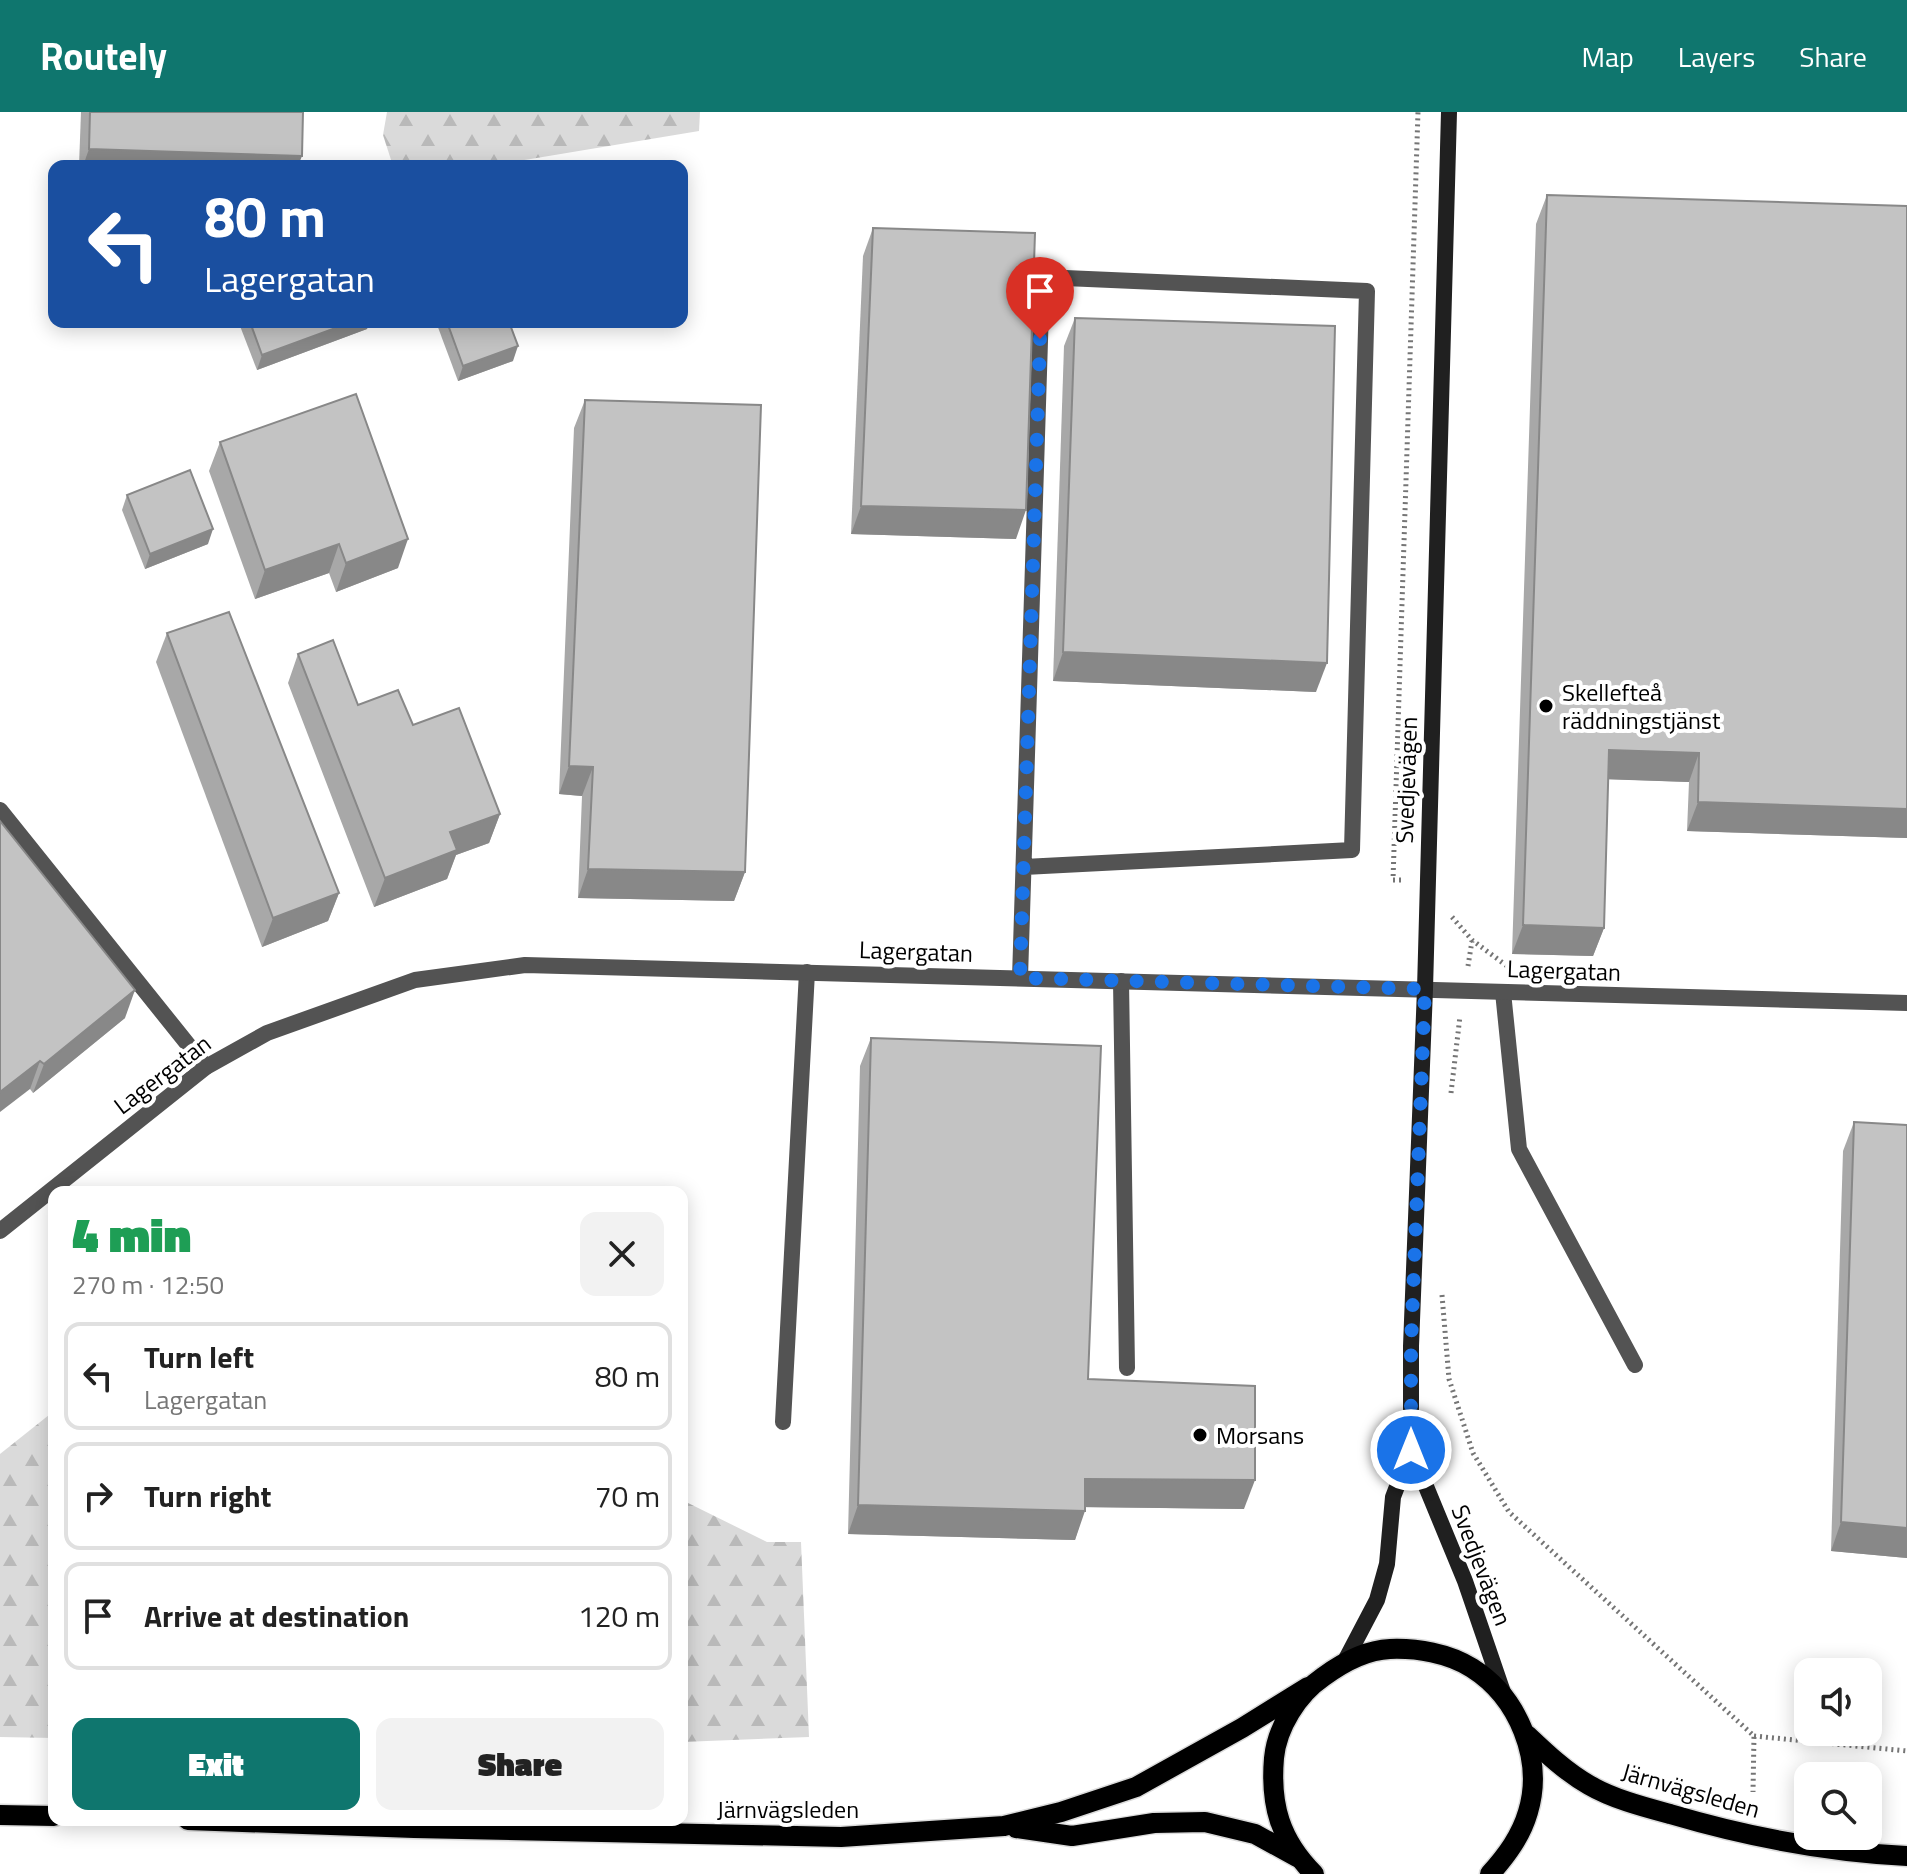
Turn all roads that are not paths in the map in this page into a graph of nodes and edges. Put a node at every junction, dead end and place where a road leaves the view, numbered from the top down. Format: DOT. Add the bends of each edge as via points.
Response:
graph roads {
  1 [pos="1449,112"];
  2 [pos="0,810"];
  3 [pos="1024,867"];
  4 [pos="807,972"];
  5 [pos="1020,978"];
  6 [pos="1121,981"];
  7 [pos="1425,989"];
  8 [pos="1503,992"];
  9 [pos="1907,1003"];
  10 [pos="206,1067"];
  11 [pos="57,1186"];
  12 [pos="48,1193"];
  13 [pos="0,1231"];
  14 [pos="1635,1365"];
  15 [pos="1127,1368"];
  16 [pos="783,1422"];
  17 [pos="1411,1450"];
  18 [pos="1345,1661"];
  19 [pos="1308,1687"];
  20 [pos="1505,1698"];
  21 [pos="1527,1735"];
  22 [pos="0,1815"];
  23 [pos="48,1816"];
  24 [pos="358,1826"];
  25 [pos="1004,1826"];
  26 [pos="1907,1856"];
  27 [pos="1297,1857"];
  28 [pos="1314,1874"];
  29 [pos="1490,1874"];
  1 -- 7 [label="street, Svedjevägen"];
  2 -- 10 [label="street"];
  3 -- 3 [label="street" via="1042,277 1367,291 1352,850"];
  3 -- 5 [label="street"];
  4 -- 5 [label="street, Lagergatan"];
  4 -- 10 [label="street, Lagergatan" via="525,965 415,980 267,1033"];
  4 -- 16 [label="street"];
  5 -- 6 [label="street, Lagergatan"];
  6 -- 7 [label="street, Lagergatan"];
  6 -- 15 [label="street"];
  7 -- 8 [label="street, Lagergatan"];
  7 -- 17 [label="street, Svedjevägen"];
  8 -- 9 [label="street, Lagergatan"];
  8 -- 14 [label="street" via="1519,1149"];
  10 -- 11 [label="street, Lagergatan"];
  12 -- 13 [label="street, Lagergatan"];
  17 -- 18 [label="street, Svedjevägen" via="1393,1497 1387,1564 1377,1600"];
  17 -- 20 [label="street, Svedjevägen" via="1465,1581"];
  18 -- 19 [label="main road, Järnvägsleden"];
  18 -- 20 [label="main road, Järnvägsleden" via="1387,1649 1431,1651 1472,1668"];
  19 -- 25 [label="main road, Järnvägsleden" via="1136,1787"];
  19 -- 27 [label="main road" via="1288,1716 1275,1750 1271,1786 1279,1822"];
  20 -- 21 [label="main road, Järnvägsleden"];
  21 -- 26 [label="main road, Järnvägsleden" via="1591,1786 1648,1808 1740,1834 1850,1853"];
  21 -- 29 [label="main road" via="1529,1810 1515,1844"];
  22 -- 23 [label="main road"];
  24 -- 25 [label="main road, Järnvägsleden" via="841,1837"];
  25 -- 27 [label="main road, Järnvägsleden" via="1072,1836 1154,1823 1205,1822 1255,1834"];
  27 -- 28 [label="main road"];
}
